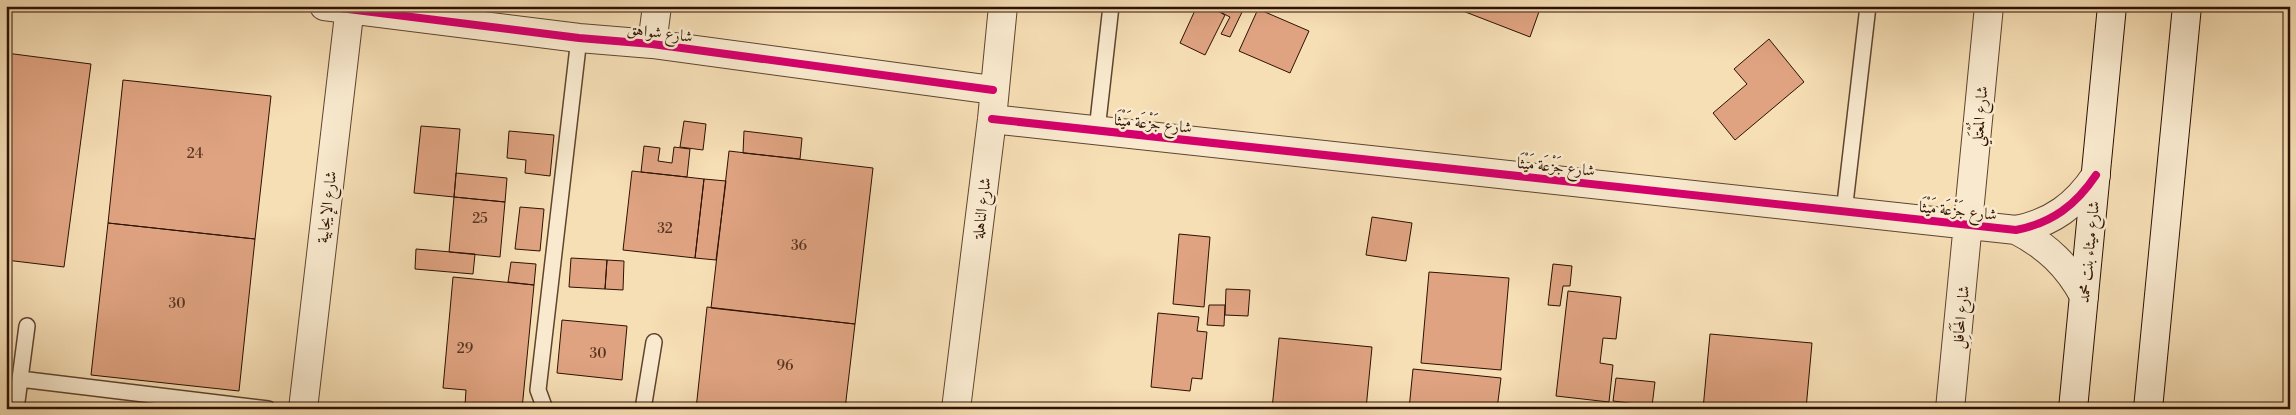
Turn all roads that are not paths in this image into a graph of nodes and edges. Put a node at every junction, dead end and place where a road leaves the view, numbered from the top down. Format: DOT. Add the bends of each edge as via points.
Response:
graph roads {
  1 [pos="657,6"];
  2 [pos="1003,6"];
  3 [pos="1111,6"];
  4 [pos="1868,6"];
  5 [pos="1989,6"];
  6 [pos="2112,6"];
  7 [pos="2187,6"];
  8 [pos="341,7"];
  9 [pos="579,38"];
  10 [pos="652,44"];
  11 [pos="993,90"];
  12 [pos="992,119"];
  13 [pos="1097,130"];
  14 [pos="2096,174"];
  15 [pos="1844,212"];
  16 [pos="1970,225"];
  17 [pos="2016,230"];
  18 [pos="2084,296"];
  19 [pos="27,326"];
  20 [pos="654,342"];
  21 [pos="20,379"];
  22 [pos="2149,407"];
  23 [pos="16,409"];
  24 [pos="268,409"];
  25 [pos="303,409"];
  26 [pos="545,409"];
  27 [pos="643,409"];
  28 [pos="956,409"];
  29 [pos="1950,409"];
  30 [pos="2073,409"];
  1 -- 10 [label="street"];
  2 -- 11 [label="street, شارع الناهلة"];
  3 -- 13 [label="lane"];
  4 -- 15 [label="lane"];
  5 -- 16 [label="street, شارع المُعْتَلي"];
  6 -- 14 [label="street, شارع ميثاء بنت محمد"];
  7 -- 22 [label="street"];
  8 -- 9 [label="street, شارع شواهق"];
  8 -- 25 [label="street, شارع الإيجابية"];
  9 -- 10 [label="street, شارع شواهق"];
  9 -- 26 [label="lane" via="538,390"];
  10 -- 11 [label="street, شارع شواهق"];
  11 -- 12 [label="street, شارع الناهلة"];
  12 -- 13 [label="street, شارع جَزْعَة مَيْثَا"];
  12 -- 28 [label="street, شارع الناهلة"];
  13 -- 15 [label="street, شارع جَزْعَة مَيْثَا"];
  14 -- 17 [label="street, شارع جَزْعَة مَيْثَا" via="2085,192 2061,214 2032,227"];
  14 -- 18 [label="street, شارع ميثاء بنت محمد"];
  15 -- 16 [label="street, شارع جَزْعَة مَيْثَا"];
  16 -- 17 [label="street, شارع جَزْعَة مَيْثَا"];
  16 -- 29 [label="street, شارع المَحَافِل"];
  17 -- 18 [label="street, شارع جَزْعَة مَيْثَا" via="2056,256"];
  18 -- 30 [label="street, شارع ميثاء بنت محمد"];
  19 -- 21 [label="lane"];
  20 -- 27 [label="lane"];
  21 -- 23 [label="lane"];
  21 -- 24 [label="lane"];
}
